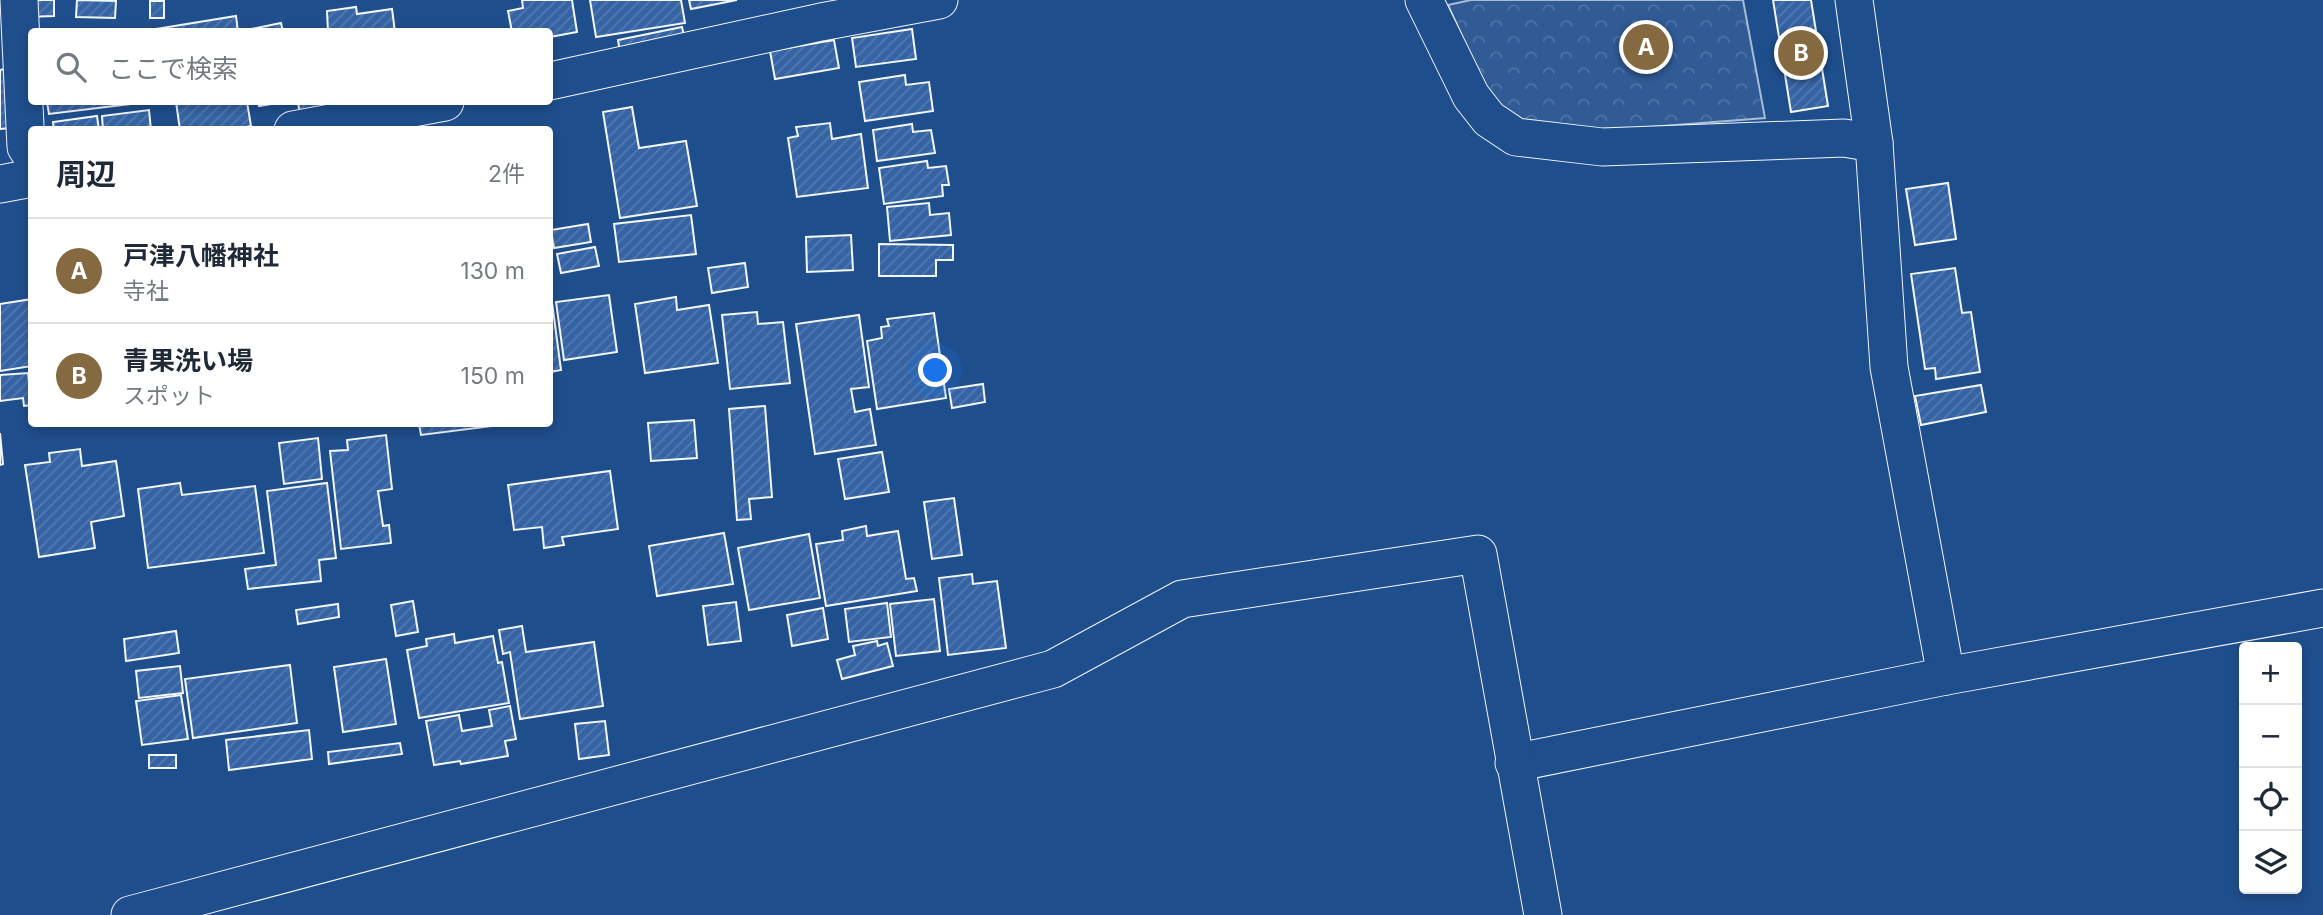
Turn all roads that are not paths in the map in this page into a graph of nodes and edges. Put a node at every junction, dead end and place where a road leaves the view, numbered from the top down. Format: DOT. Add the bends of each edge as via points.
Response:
graph roads {
  1 [pos="19,0"];
  2 [pos="939,0"];
  3 [pos="1424,0"];
  4 [pos="1853,0"];
  5 [pos="820,11"];
  6 [pos="553,80"];
  7 [pos="429,105"];
  8 [pos="315,126"];
  9 [pos="1874,144"];
  10 [pos="28,150"];
  11 [pos="28,179"];
  12 [pos="0,184"];
  13 [pos="2323,608"];
  14 [pos="1946,676"];
  15 [pos="1514,763"];
  16 [pos="130,915"];
  17 [pos="1543,915"];
  1 -- 10 [label="street"];
  2 -- 5 [label="street"];
  3 -- 9 [label="street" via="1471,96 1489,120 1516,137 1602,146 1844,138"];
  4 -- 9 [label="street"];
  5 -- 6 [label="street"];
  7 -- 8 [label="street"];
  9 -- 14 [label="street" via="1889,367"];
  11 -- 12 [label="street"];
  13 -- 14 [label="street"];
  14 -- 15 [label="street"];
  15 -- 16 [label="street" via="1478,554 1182,599 1053,669"];
  15 -- 17 [label="street"];
}
